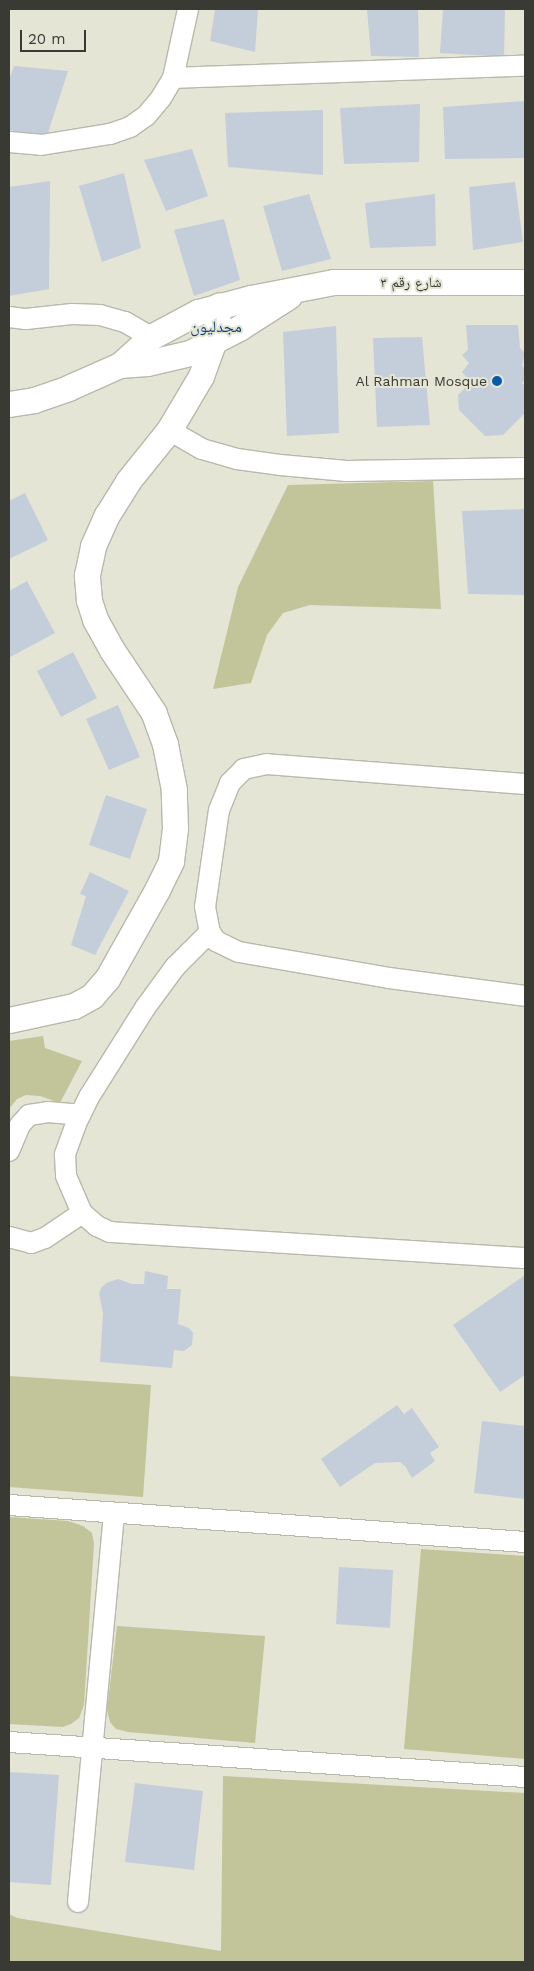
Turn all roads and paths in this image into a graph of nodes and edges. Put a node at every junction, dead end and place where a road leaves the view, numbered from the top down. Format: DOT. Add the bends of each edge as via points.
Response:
graph roads {
  1 [pos="188,9"];
  2 [pos="525,66"];
  3 [pos="173,78"];
  4 [pos="9,142"];
  5 [pos="525,282"];
  6 [pos="298,290"];
  7 [pos="219,306"];
  8 [pos="9,317"];
  9 [pos="151,337"];
  10 [pos="214,341"];
  11 [pos="120,365"];
  12 [pos="9,404"];
  13 [pos="168,430"];
  14 [pos="525,468"];
  15 [pos="525,784"];
  16 [pos="210,932"];
  17 [pos="525,996"];
  18 [pos="9,1020"];
  19 [pos="80,1115"];
  20 [pos="9,1151"];
  21 [pos="82,1213"];
  22 [pos="9,1237"];
  23 [pos="525,1258"];
  24 [pos="9,1505"];
  25 [pos="114,1514"];
  26 [pos="525,1542"];
  27 [pos="9,1742"];
  28 [pos="92,1749"];
  29 [pos="525,1777"];
  30 [pos="78,1902"];
  1 -- 3 [label="street"];
  2 -- 3 [label="street"];
  3 -- 4 [label="street" via="146,116 130,127 110,134 41,144"];
  5 -- 6 [label="street, شارع رقم ٣" via="333,282"];
  6 -- 7 [label="street, شارع رقم ٣"];
  6 -- 10 [label="street"];
  7 -- 9 [label="street, شارع رقم ٣" via="198,312"];
  7 -- 10 [label="street"];
  8 -- 9 [label="street" via="100,315 125,322"];
  9 -- 11 [label="street, شارع رقم ٣"];
  10 -- 11 [label="street" via="167,360"];
  10 -- 13 [label="street" via="200,376"];
  11 -- 12 [label="street" via="34,400"];
  13 -- 14 [label="street" via="202,449 237,459 280,465 347,471"];
  13 -- 18 [label="street" via="128,481 107,515 93,546 87,575 89,600 96,619 112,650 154,713 165,744 174,790 176,828 171,861 107,979 92,996 74,1006"];
  15 -- 16 [label="street" via="267,764 244,769 230,783 219,810 205,906"];
  16 -- 17 [label="street" via="224,946 247,954 389,978"];
  16 -- 19 [label="street" via="174,967"];
  19 -- 20 [label="street" via="48,1112 29,1115 20,1124"];
  19 -- 21 [label="street" via="66,1155 66,1176"];
  21 -- 22 [label="street" via="45,1238 31,1243"];
  21 -- 23 [label="street" via="110,1232"];
  24 -- 25 [label="street"];
  25 -- 26 [label="street"];
  25 -- 28 [label="street"];
  27 -- 28 [label="street"];
  28 -- 29 [label="street"];
  28 -- 30 [label="street"];
}
